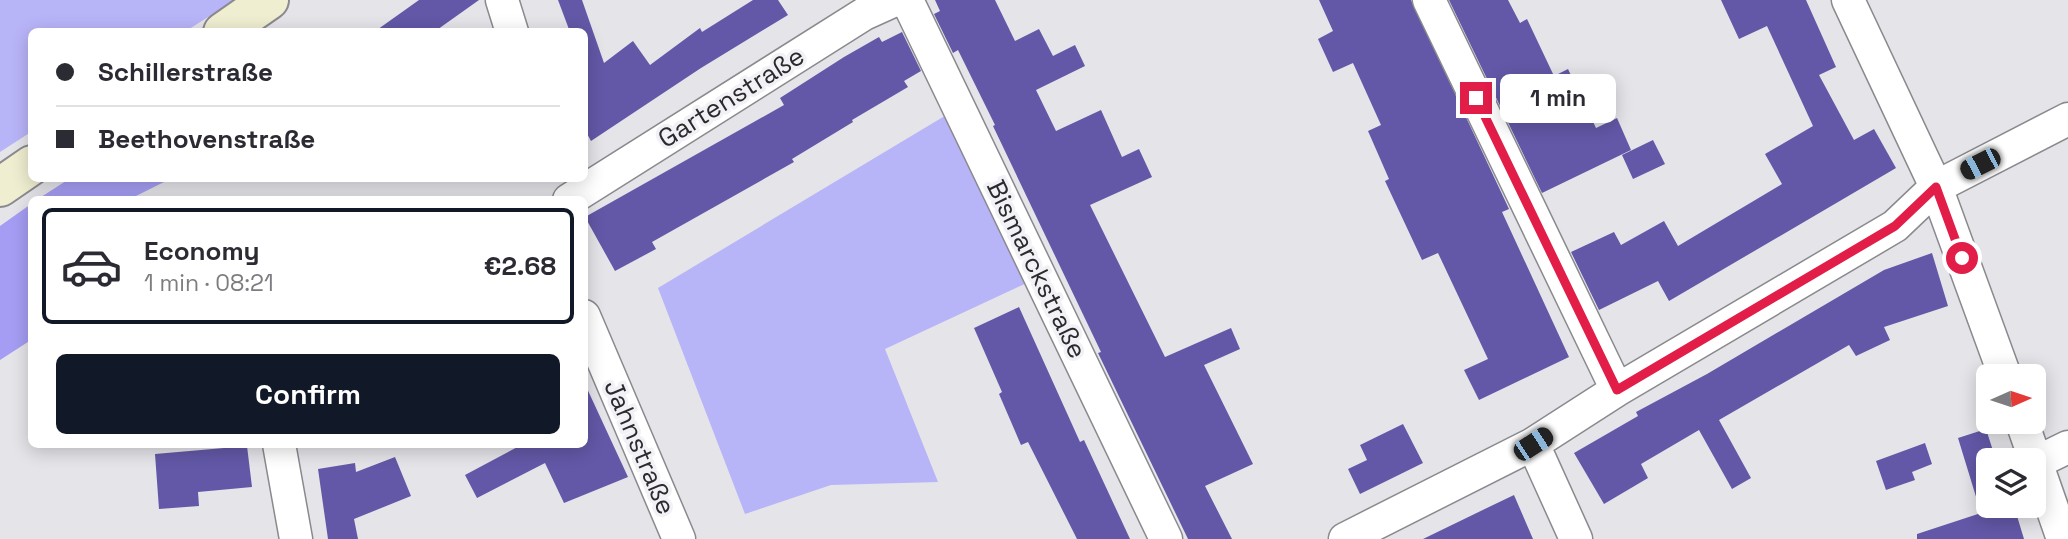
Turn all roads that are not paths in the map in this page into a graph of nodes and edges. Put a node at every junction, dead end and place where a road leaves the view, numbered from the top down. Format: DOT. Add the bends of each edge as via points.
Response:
graph roads {
  1 [pos="269,0"];
  2 [pos="502,0"];
  3 [pos="895,0"];
  4 [pos="907,0"];
  5 [pos="1429,0"];
  6 [pos="1848,0"];
  7 [pos="229,28"];
  8 [pos="511,28"];
  9 [pos="2068,119"];
  10 [pos="28,168"];
  11 [pos="0,187"];
  12 [pos="1936,187"];
  13 [pos="575,196"];
  14 [pos="588,325"];
  15 [pos="2001,364"];
  16 [pos="1617,390"];
  17 [pos="1533,444"];
  18 [pos="2068,447"];
  19 [pos="280,448"];
  20 [pos="2046,458"];
  21 [pos="2046,489"];
  22 [pos="296,539"];
  23 [pos="680,539"];
  24 [pos="1166,539"];
  25 [pos="1345,539"];
  26 [pos="1576,539"];
  27 [pos="2063,539"];
  1 -- 7 [label="main road"];
  2 -- 8 [label="street"];
  3 -- 13 [label="street, Gartenstraße" via="864,14"];
  4 -- 24 [label="street, Bismarckstraße"];
  5 -- 16 [label="street"];
  6 -- 12 [label="street"];
  9 -- 12 [label="street"];
  10 -- 11 [label="main road"];
  12 -- 15 [label="street"];
  12 -- 16 [label="street" via="1895,226"];
  14 -- 23 [label="street, Jahnstraße"];
  16 -- 17 [label="street"];
  17 -- 25 [label="street"];
  17 -- 26 [label="street"];
  18 -- 20 [label="street"];
  19 -- 22 [label="street"];
  21 -- 27 [label="street"];
}
